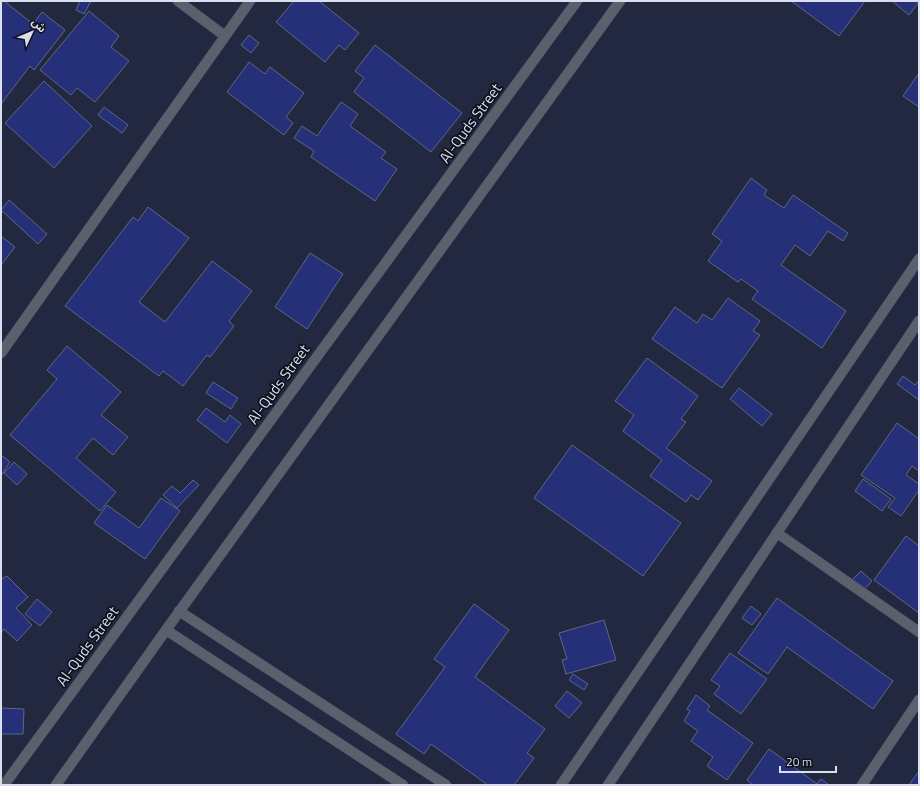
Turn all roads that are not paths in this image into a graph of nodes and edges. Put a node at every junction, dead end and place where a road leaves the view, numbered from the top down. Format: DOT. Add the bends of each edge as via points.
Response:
graph roads {
  1 [pos="178,1"];
  2 [pos="250,1"];
  3 [pos="577,1"];
  4 [pos="620,1"];
  5 [pos="225,36"];
  6 [pos="919,259"];
  7 [pos="919,321"];
  8 [pos="1,353"];
  9 [pos="778,533"];
  10 [pos="180,611"];
  11 [pos="166,630"];
  12 [pos="919,632"];
  13 [pos="919,700"];
  14 [pos="4,780"];
  15 [pos="56,785"];
  16 [pos="403,785"];
  17 [pos="446,785"];
  18 [pos="561,785"];
  19 [pos="608,785"];
  20 [pos="862,785"];
  1 -- 5 [label="street"];
  2 -- 5 [label="street"];
  3 -- 14 [label="street, Al-Quds Street"];
  4 -- 10 [label="street"];
  5 -- 8 [label="street"];
  6 -- 18 [label="street"];
  7 -- 9 [label="street"];
  9 -- 12 [label="street"];
  9 -- 19 [label="street"];
  10 -- 11 [label="street"];
  10 -- 17 [label="street"];
  11 -- 15 [label="street"];
  11 -- 16 [label="street"];
  13 -- 20 [label="street"];
}
